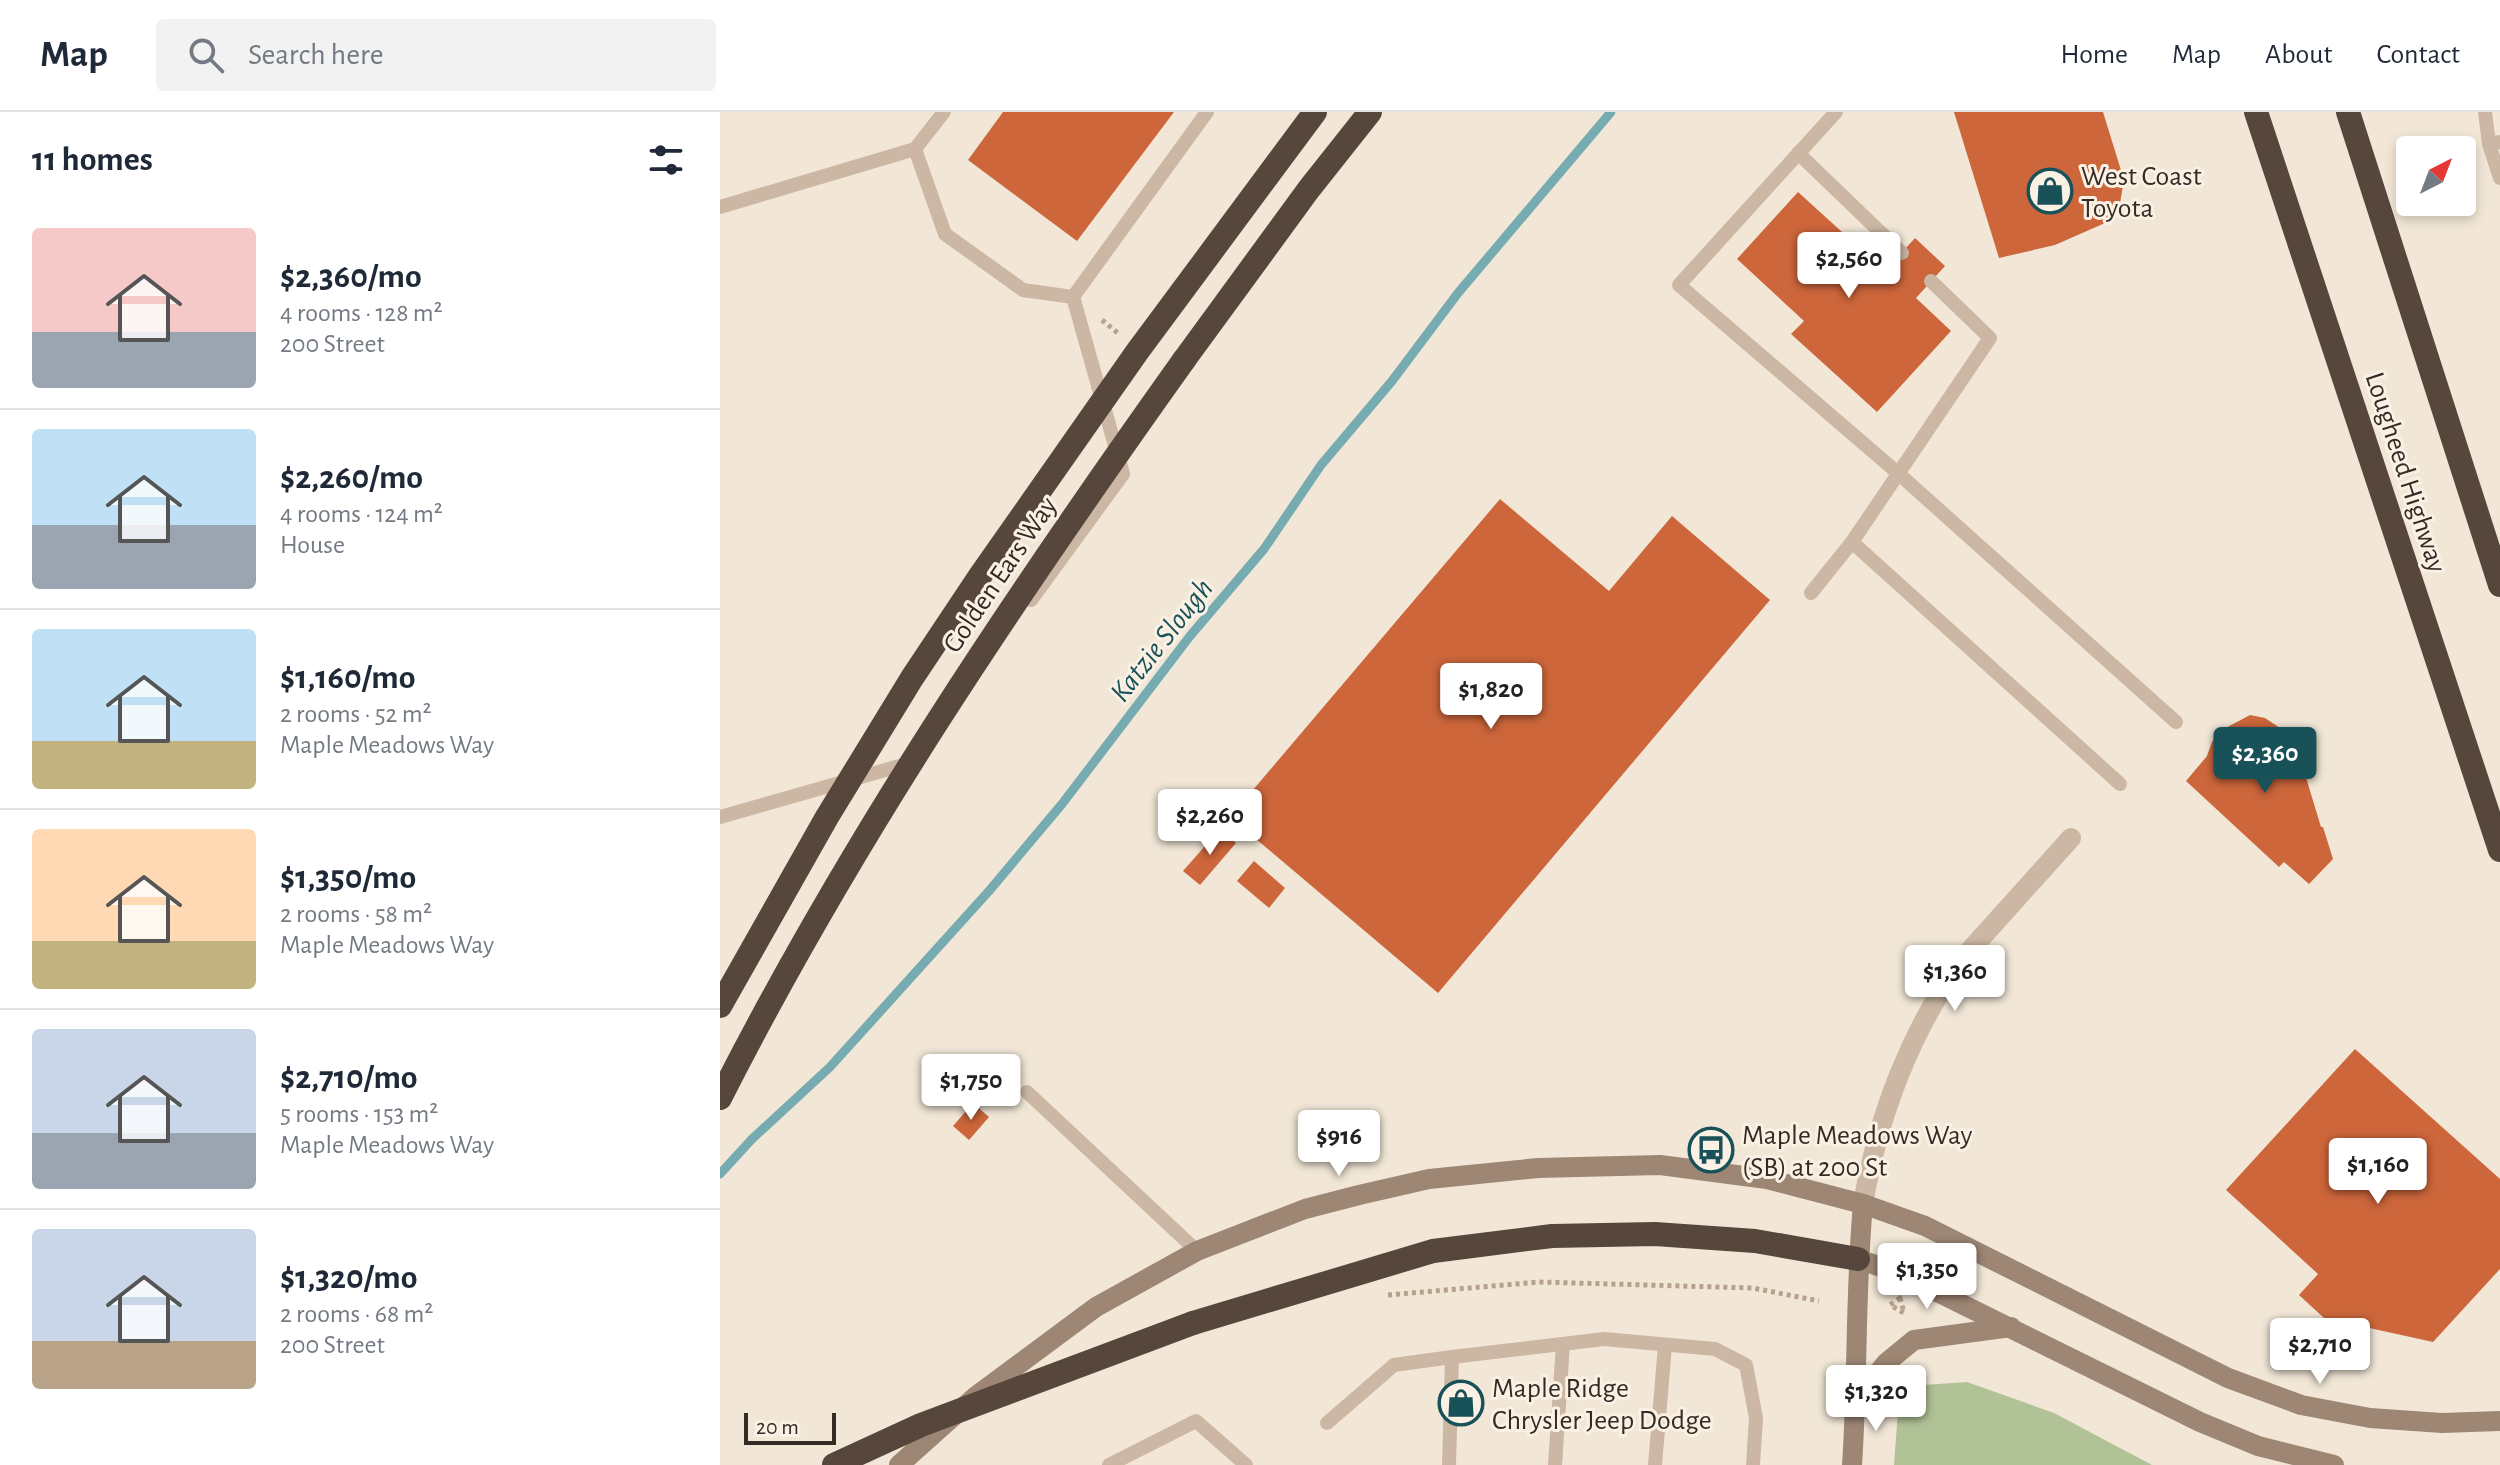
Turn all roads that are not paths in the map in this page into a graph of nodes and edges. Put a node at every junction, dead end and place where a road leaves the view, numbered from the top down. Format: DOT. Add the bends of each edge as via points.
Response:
graph roads {
  1 [pos="944,112"];
  2 [pos="1207,112"];
  3 [pos="1313,112"];
  4 [pos="1370,112"];
  5 [pos="1836,112"];
  6 [pos="2256,112"];
  7 [pos="2348,112"];
  8 [pos="2485,112"];
  9 [pos="2494,143"];
  10 [pos="915,149"];
  11 [pos="1798,153"];
  12 [pos="2500,178"];
  13 [pos="720,207"];
  14 [pos="1902,253"];
  15 [pos="1931,281"];
  16 [pos="1073,297"];
  17 [pos="1899,474"];
  18 [pos="1852,542"];
  19 [pos="2500,585"];
  20 [pos="1811,593"];
  21 [pos="2176,722"];
  22 [pos="2120,784"];
  23 [pos="720,817"];
  24 [pos="2071,838"];
  25 [pos="2500,850"];
  26 [pos="720,1006"];
  27 [pos="1027,1092"];
  28 [pos="720,1098"];
  29 [pos="1863,1204"];
  30 [pos="1197,1251"];
  31 [pos="1858,1259"];
  32 [pos="2012,1327"];
  33 [pos="1563,1344"];
  34 [pos="1665,1345"];
  35 [pos="1452,1357"];
  36 [pos="1857,1399"];
  37 [pos="2500,1421"];
  38 [pos="1327,1423"];
  39 [pos="834,1465"];
  40 [pos="899,1465"];
  41 [pos="1109,1465"];
  42 [pos="1246,1465"];
  43 [pos="1449,1465"];
  44 [pos="1555,1465"];
  45 [pos="1655,1465"];
  46 [pos="1753,1465"];
  47 [pos="1852,1465"];
  48 [pos="2334,1465"];
  1 -- 10 [label="lane"];
  2 -- 16 [label="lane"];
  3 -- 26 [label="highway, Golden Ears Way, bridge" via="1024,511 912,678"];
  4 -- 28 [label="highway, Golden Ears Way, bridge" via="1211,322 977,659 849,865"];
  5 -- 11 [label="lane"];
  6 -- 25 [label="highway, Lougheed Highway"];
  7 -- 19 [label="highway, Lougheed Highway"];
  8 -- 9 [label="lane"];
  9 -- 12 [label="lane"];
  10 -- 13 [label="lane"];
  10 -- 16 [label="lane" via="945,234 1023,290"];
  11 -- 14 [label="lane"];
  11 -- 17 [label="lane" via="1679,285"];
  15 -- 17 [label="lane" via="1990,338"];
  16 -- 23 [label="lane" via="1123,474 917,760"];
  17 -- 18 [label="lane"];
  17 -- 21 [label="lane"];
  18 -- 20 [label="lane"];
  18 -- 22 [label="lane"];
  24 -- 29 [label="street" via="1949,977 1897,1079"];
  27 -- 30 [label="lane"];
  29 -- 30 [label="main road" via="1767,1179 1660,1165 1538,1168 1429,1179 1359,1195 1305,1209"];
  29 -- 31 [label="main road"];
  29 -- 37 [label="main road" via="1925,1226 2228,1378 2301,1405 2370,1418"];
  30 -- 40 [label="main road" via="1096,1307 976,1396"];
  31 -- 32 [label="main road"];
  31 -- 36 [label="main road"];
  31 -- 39 [label="highway, bridge" via="1741,1240 1655,1234 1552,1236 1433,1251 1193,1323 921,1425"];
  32 -- 36 [label="main road" via="1914,1340 1886,1363"];
  32 -- 48 [label="main road" via="2200,1422 2258,1446"];
  33 -- 34 [label="lane" via="1604,1339"];
  33 -- 35 [label="lane"];
  33 -- 44 [label="lane"];
  34 -- 45 [label="lane"];
  34 -- 46 [label="lane" via="1715,1349 1746,1365 1756,1418"];
  35 -- 38 [label="lane" via="1394,1365"];
  35 -- 43 [label="lane"];
  36 -- 47 [label="main road"];
  41 -- 42 [label="lane" via="1196,1421"];
}
